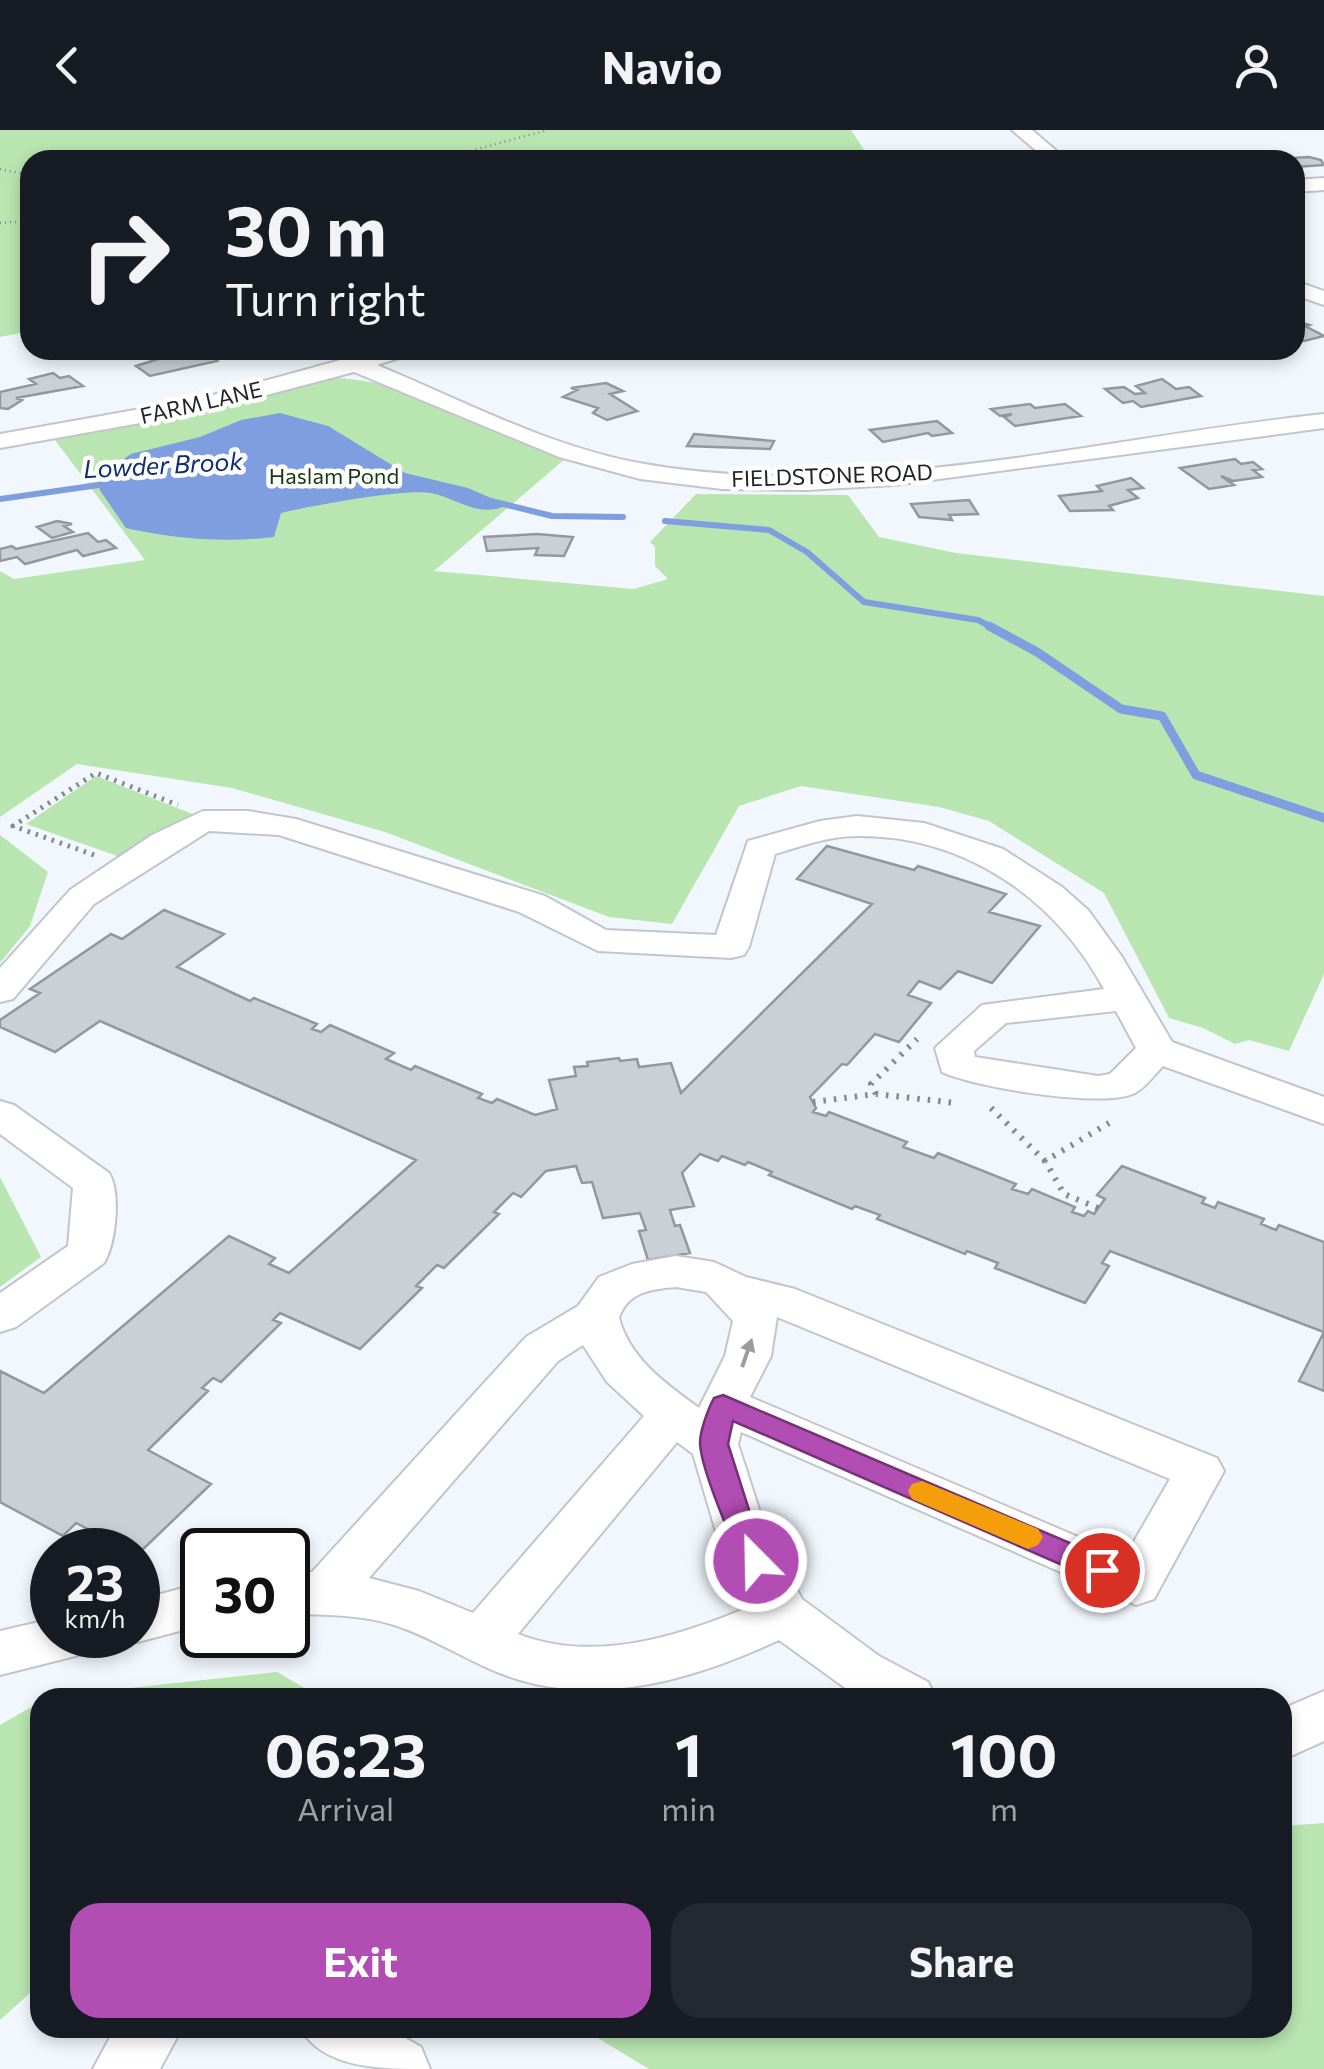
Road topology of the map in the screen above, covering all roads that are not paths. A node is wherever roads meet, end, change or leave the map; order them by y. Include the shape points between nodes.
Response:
1 (1021, 130) edge
2 (1046, 150) edge
3 (371, 360) edge
4 (356, 365) junction
5 (1324, 421) edge
6 (0, 441) edge
7 (0, 992) edge
8 (1126, 998) junction
9 (1156, 1050) junction
10 (1324, 1110) edge
11 (0, 1114) edge
12 (736, 1290) junction
13 (0, 1316) edge
14 (596, 1316) junction
15 (674, 1413) junction
16 (719, 1424) junction
17 (310, 1589) edge
18 (310, 1594) edge
19 (784, 1614) junction
20 (480, 1642) junction
21 (30, 1646) edge
22 (0, 1653) edge
23 (891, 1688) edge
24 (1324, 1714) edge
25 (1292, 1731) edge
26 (144, 2038) edge
27 (347, 2038) edge
28 (124, 2069) edge
29 (398, 2069) edge

1 - 2 street
3 - 4 street, FARM LANE
4 - 5 street, FIELDSTONE ROAD via 588,458 744,482 928,472
4 - 6 street, FARM LANE
7 - 8 street via 82,896 203,821 248,820 532,904 598,940 731,946 760,848 841,827 907,830 964,846 1046,890 1095,942
8 - 9 street
8 - 9 street via 995,1012 954,1048 956,1063 972,1071 1098,1088 1122,1084
9 - 10 street
11 - 13 street via 94,1183 89,1252
12 - 14 street via 712,1276 625,1279
16 -> 12 street via 756,1320
12 - 16 street via 780,1300 1200,1471 1136,1584
14 - 15 street via 602,1339 627,1374
14 - 17 street via 542,1349
15 - 16 street
15 - 20 street
16 - 19 street via 742,1535
18 - 20 street via 399,1605
19 - 20 street via 751,1630 613,1669 523,1660
19 - 23 street
21 - 22 street
24 - 25 street
26 - 28 street
27 - 29 street

